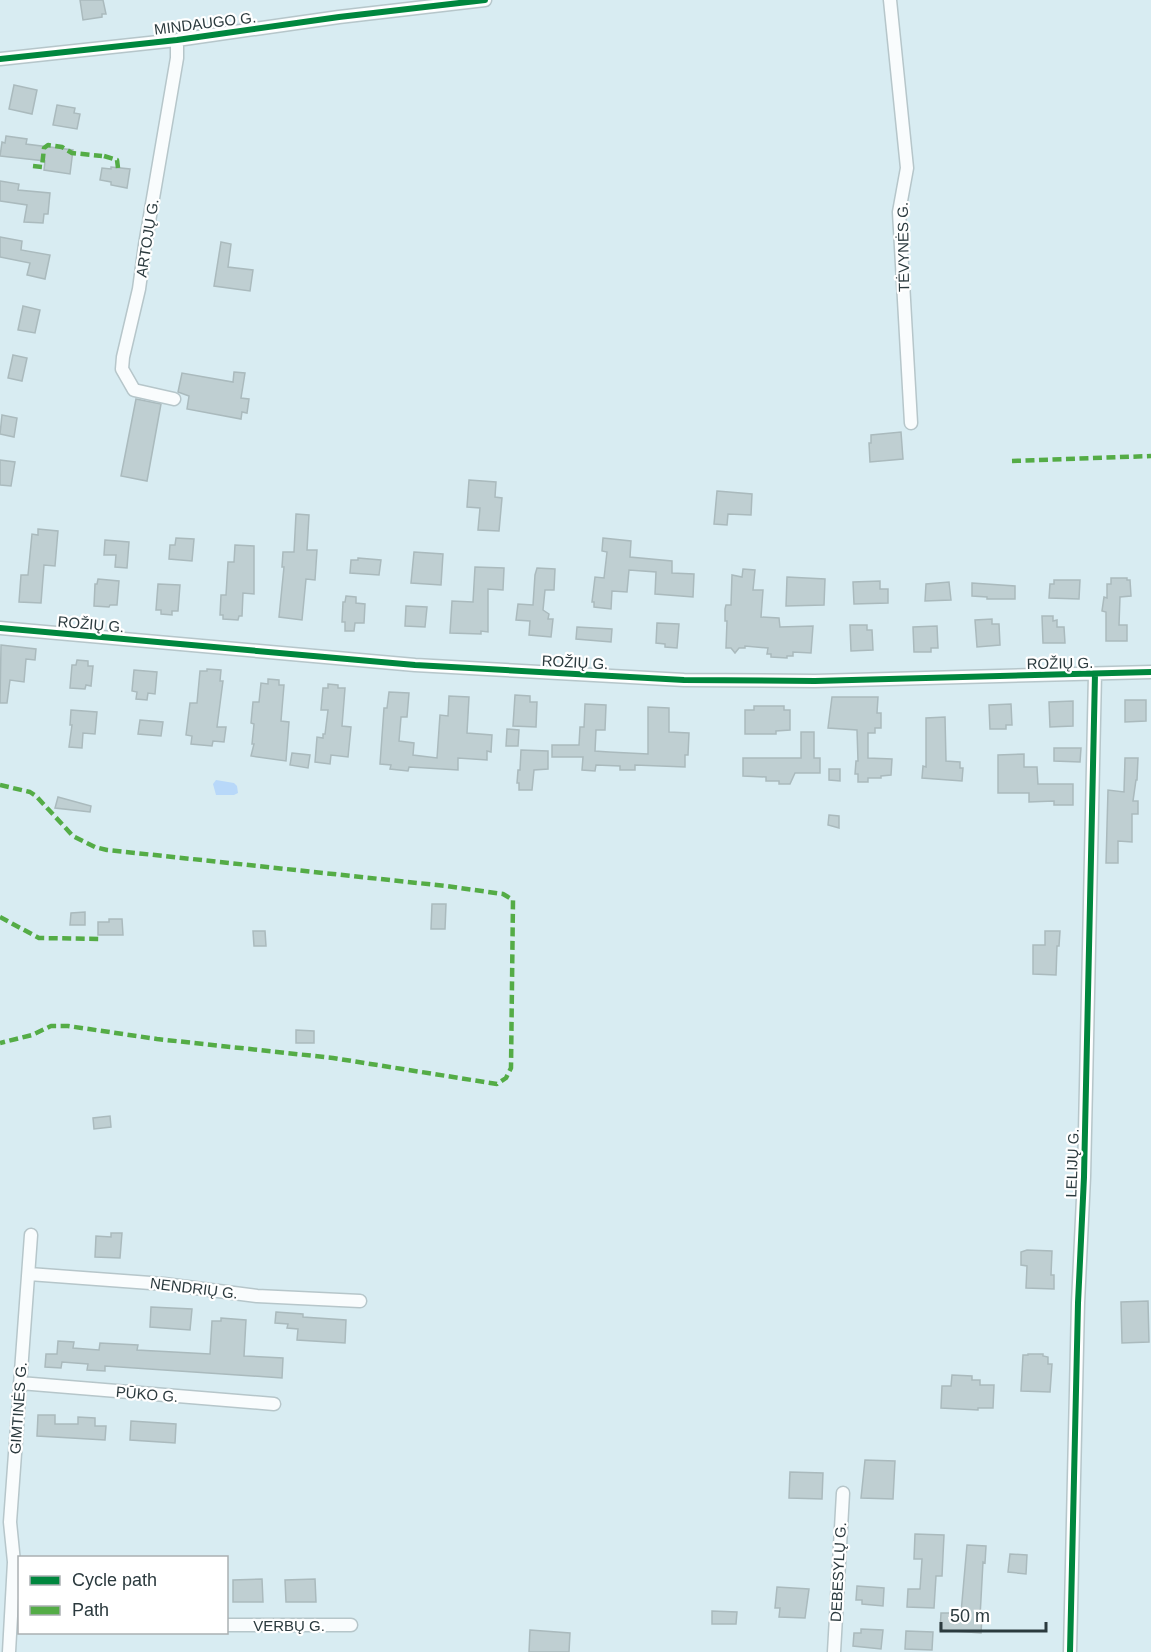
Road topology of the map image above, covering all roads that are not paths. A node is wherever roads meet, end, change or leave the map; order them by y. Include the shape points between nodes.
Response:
1 (485, 0) edge
2 (890, 0) edge
3 (467, 1) edge
4 (177, 40) junction
5 (0, 59) edge
6 (174, 399) dead end
7 (911, 423) dead end
8 (0, 628) edge
9 (1151, 672) edge
10 (1095, 674) junction
11 (31, 1235) dead end
12 (28, 1274) junction
13 (360, 1300) dead end
14 (20, 1383) junction
15 (274, 1404) dead end
16 (843, 1493) dead end
17 (228, 1625) edge
18 (351, 1625) dead end
19 (15, 1626) edge
20 (9, 1652) edge
21 (834, 1652) edge
22 (1070, 1652) edge

1 - 3 street, MINDAUGO G.
2 - 7 street, TĖVYNĖS G. via 907,168 899,212
3 - 4 street, MINDAUGO G.
4 - 5 street, MINDAUGO G.
4 - 6 street, ARTOJŲ G. via 139,289 122,363 134,390
8 - 10 street, ROŽIŲ G. via 415,664 684,680
9 - 10 street, ROŽIŲ G.
10 - 22 street, LELIJŲ G.
11 - 12 street, GIMTINĖS G.
12 - 13 street, NENDRIŲ G. via 164,1284 256,1296
12 - 14 street, GIMTINĖS G.
14 - 15 street, PŪKO G.
14 - 19 street, GIMTINĖS G. via 10,1522
16 - 21 street, DEBESYLŲ G.
17 - 18 street, VERBŲ G.
19 - 20 street, GIMTINĖS G.

